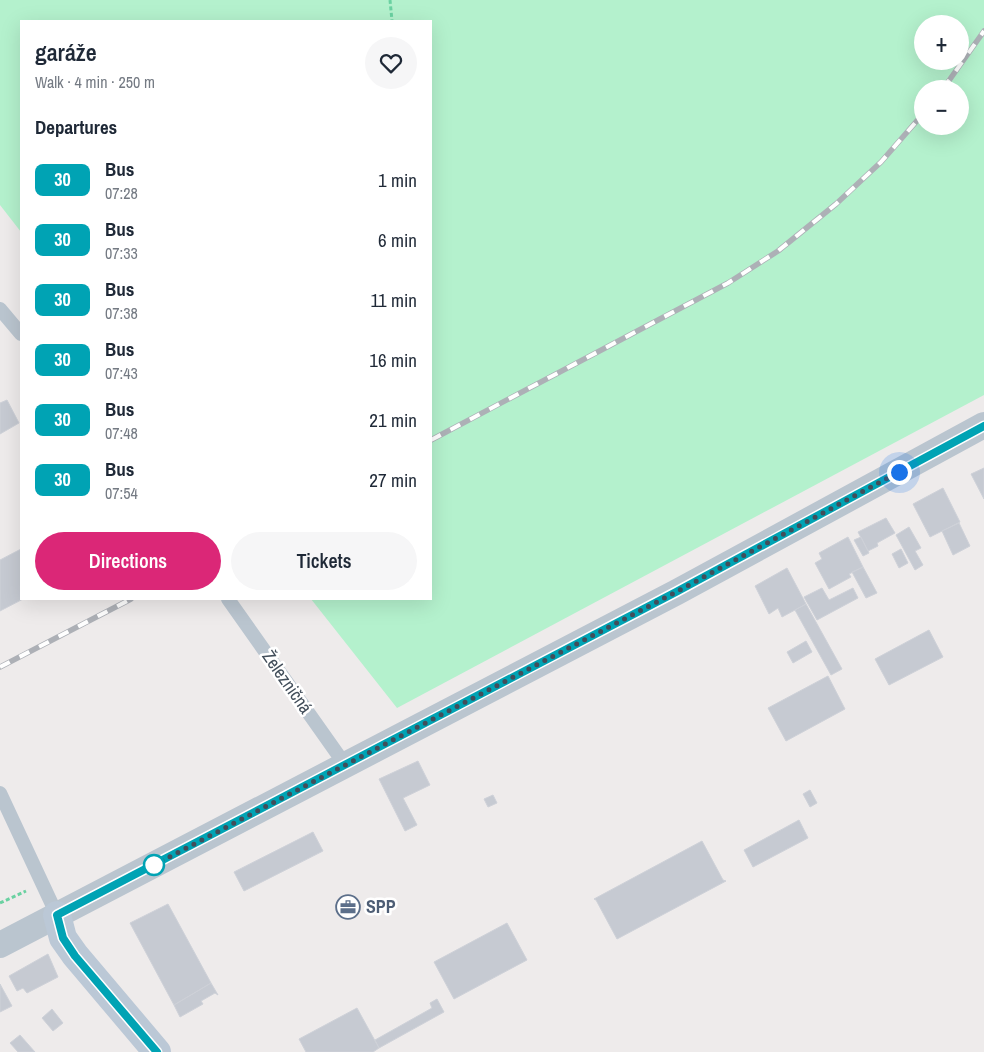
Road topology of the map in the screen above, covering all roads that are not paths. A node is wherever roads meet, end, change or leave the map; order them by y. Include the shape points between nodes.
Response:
1 (0, 309) edge
2 (20, 333) edge
3 (984, 426) edge
4 (229, 600) edge
5 (346, 766) junction
6 (0, 793) edge
7 (57, 915) junction
8 (0, 945) edge
9 (157, 1052) edge

1 - 2 lane
3 - 5 street
4 - 5 lane, Železničná
5 - 7 street
6 - 7 lane
7 - 8 street
7 - 9 street via 63,938 75,956

